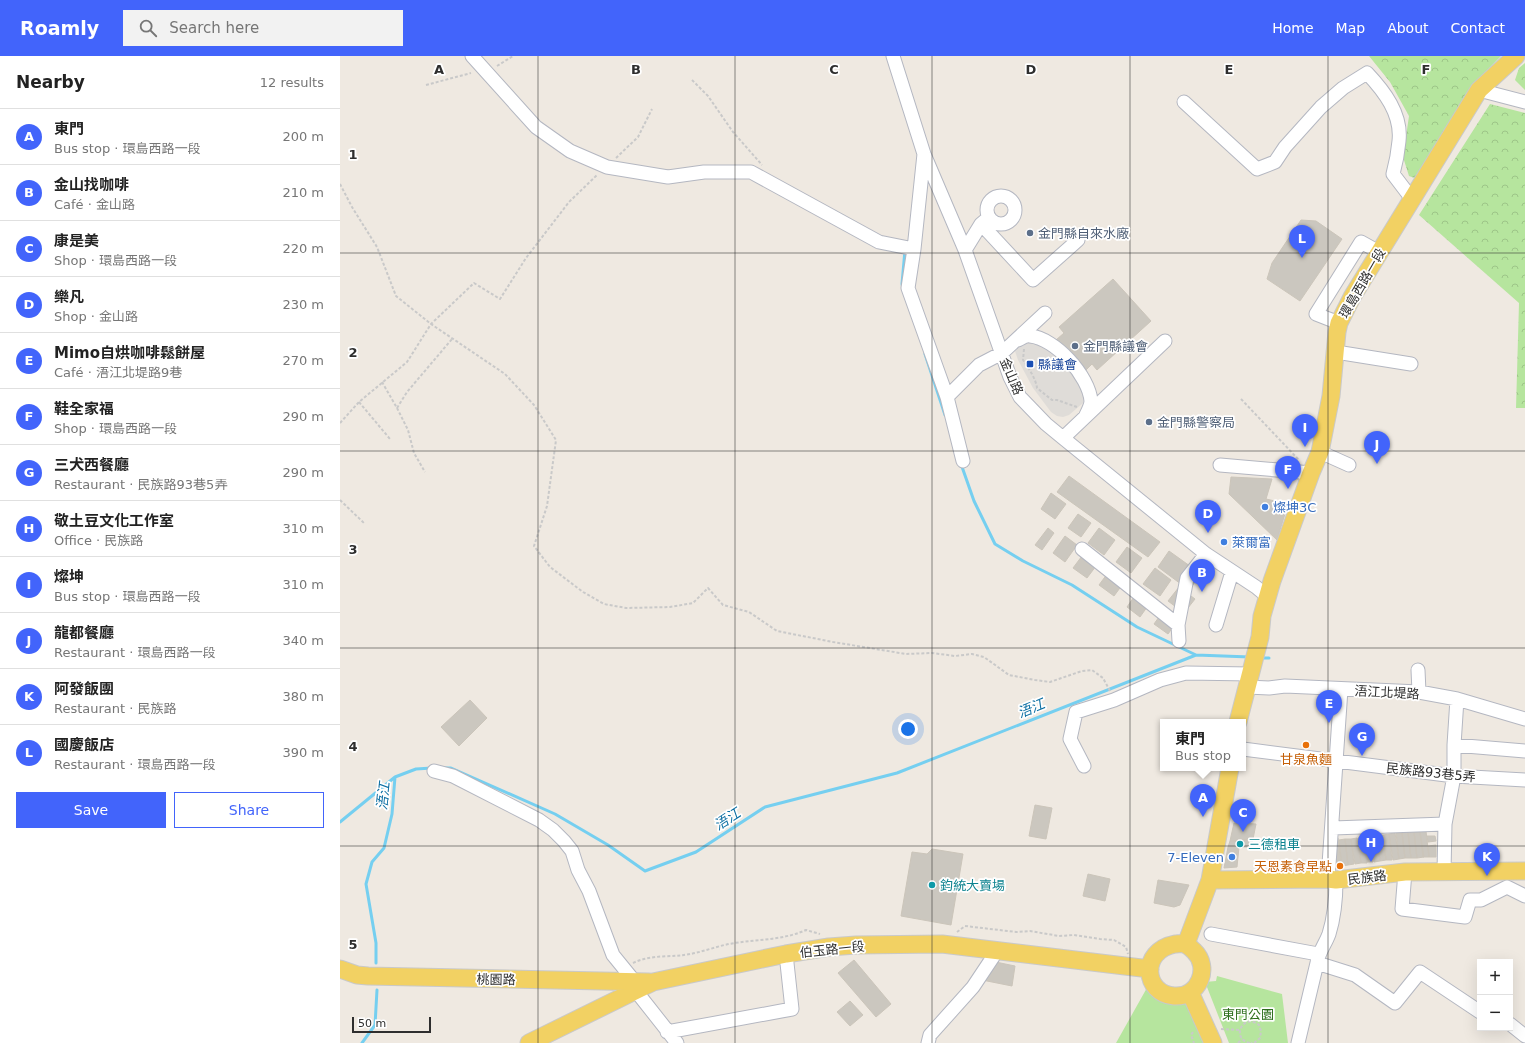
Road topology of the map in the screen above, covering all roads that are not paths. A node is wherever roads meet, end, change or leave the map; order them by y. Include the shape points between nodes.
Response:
1 (472, 56) edge
2 (893, 56) edge
3 (1516, 56) edge
4 (1480, 90) junction
5 (1184, 102) dead end
6 (1525, 102) edge
7 (924, 154) junction
8 (1412, 199) junction
9 (1078, 240) dead end
10 (914, 249) junction
11 (965, 250) junction
12 (1379, 252) junction
13 (1045, 313) dead end
14 (1339, 323) junction
15 (1017, 340) junction
16 (1165, 341) dead end
17 (1336, 352) junction
18 (1002, 353) junction
19 (1411, 364) dead end
20 (947, 398) junction
21 (1086, 414) junction
22 (1063, 438) junction
23 (1320, 452) junction
24 (963, 461) dead end
25 (1220, 465) dead end
26 (1349, 465) dead end
27 (1311, 473) junction
28 (1082, 549) dead end
29 (1206, 554) junction
30 (1232, 572) junction
31 (1268, 597) junction
32 (1178, 625) junction
33 (1216, 625) dead end
34 (1179, 641) dead end
35 (1418, 670) dead end
36 (1248, 680) junction
37 (1341, 689) junction
38 (1419, 692) junction
39 (1457, 699) junction
40 (1239, 719) edge
41 (1525, 719) edge
42 (1454, 745) junction
43 (1246, 749) edge
44 (1525, 751) edge
45 (1336, 761) junction
46 (1084, 766) dead end
47 (434, 771) dead end
48 (1229, 771) edge
49 (1454, 776) junction
50 (1525, 780) edge
51 (1445, 824) junction
52 (1333, 828) junction
53 (1525, 871) edge
54 (1405, 872) junction
55 (1444, 872) junction
56 (1210, 880) junction
57 (1332, 880) junction
58 (1525, 896) edge
59 (1211, 934) dead end
60 (1186, 944) junction
61 (997, 951) junction
62 (786, 954) junction
63 (1318, 958) junction
64 (340, 969) edge
65 (1150, 969) junction
66 (653, 982) joint
67 (635, 986) junction
68 (1190, 992) junction
69 (1477, 1010) edge
70 (1513, 1026) edge
71 (667, 1032) junction
72 (1525, 1036) edge
73 (529, 1043) edge
74 (677, 1043) edge
75 (928, 1043) edge
76 (1213, 1043) edge
77 (1298, 1043) edge

1 - 10 street via 536,127 570,151 607,167 668,177 704,172 751,172 880,242
2 - 7 street, 金山路
3 - 4 main road, 環島西路一段
4 - 6 street
4 - 8 main road, 環島西路一段
5 - 8 street via 1256,169 1275,162 1321,107 1367,72 1391,103 1396,116 1400,139 1393,174
7 - 10 street
7 - 11 street, 金山路
8 - 12 main road, 環島西路一段
9 - 11 street via 1033,280 985,221
10 - 20 street via 908,288
11 - 18 street, 金山路
12 - 14 main road, 環島西路一段
12 - 14 street via 1360,242 1316,314
13 - 15 street
14 - 17 main road, 環島西路一段
15 - 18 street
15 - 21 street via 1028,335 1049,342 1061,351 1086,384 1091,402
16 - 21 street
17 - 19 street
17 - 23 main road, 環島西路一段 via 1331,396
18 - 20 street via 979,365
18 - 22 street, 金山路 via 1020,397
20 - 24 street
21 - 22 street
22 - 29 street, 金山路
23 - 26 street
23 - 27 main road, 環島西路一段
25 - 27 street
27 - 31 main road, 環島西路一段
28 - 32 street
29 - 30 street, 金山路
29 - 32 street via 1187,578
30 - 31 street, 金山路
30 - 33 street
31 - 36 main road, 環島西路一段
32 - 34 street
35 - 38 street
36 - 37 street, 浯江北堤路 via 1269,688 1285,686
36 - 40 main road
36 - 46 street, 浯江北堤路 via 1186,672 1076,712 1070,739
37 - 38 street, 浯江北堤路
37 - 45 street
38 - 39 street, 浯江北堤路
39 - 41 street, 浯江北堤路
39 - 42 street
42 - 44 street
42 - 49 street
43 - 45 street, 民族路93巷5弄
45 - 49 street, 民族路93巷5弄
45 - 52 street
47 - 67 street via 453,776 539,820 553,830 572,851 613,955
48 - 56 main road
49 - 50 street, 民族路93巷5弄
49 - 51 street
51 - 52 street
51 - 55 street
52 - 57 street
53 - 55 main road, 民族路
54 - 55 main road, 民族路
54 - 57 main road, 民族路
54 - 58 street via 1402,909 1465,917 1470,900 1481,900 1507,886
56 - 57 main road, 民族路
56 - 60 main road
57 - 63 street via 1336,896 1329,934
59 - 63 street
60 - 65 main road via 1175,944 1160,949 1151,961
60 - 68 main road via 1197,954 1203,970 1197,987
61 - 62 main road, 伯玉路一段 via 952,945 856,945
61 - 65 main road, 伯玉路一段
61 - 75 street via 973,987 930,1035
62 - 66 main road, 伯玉路一段
62 - 71 street via 792,1009
63 - 69 street via 1355,975 1395,1003 1420,972
63 - 77 street
64 - 67 main road, 桃園路 via 368,976
65 - 68 main road via 1154,984 1163,992 1174,996 1183,996
66 - 67 main road, 桃園路
67 - 71 street
67 - 73 main road
68 - 76 main road
70 - 72 street
71 - 74 street

